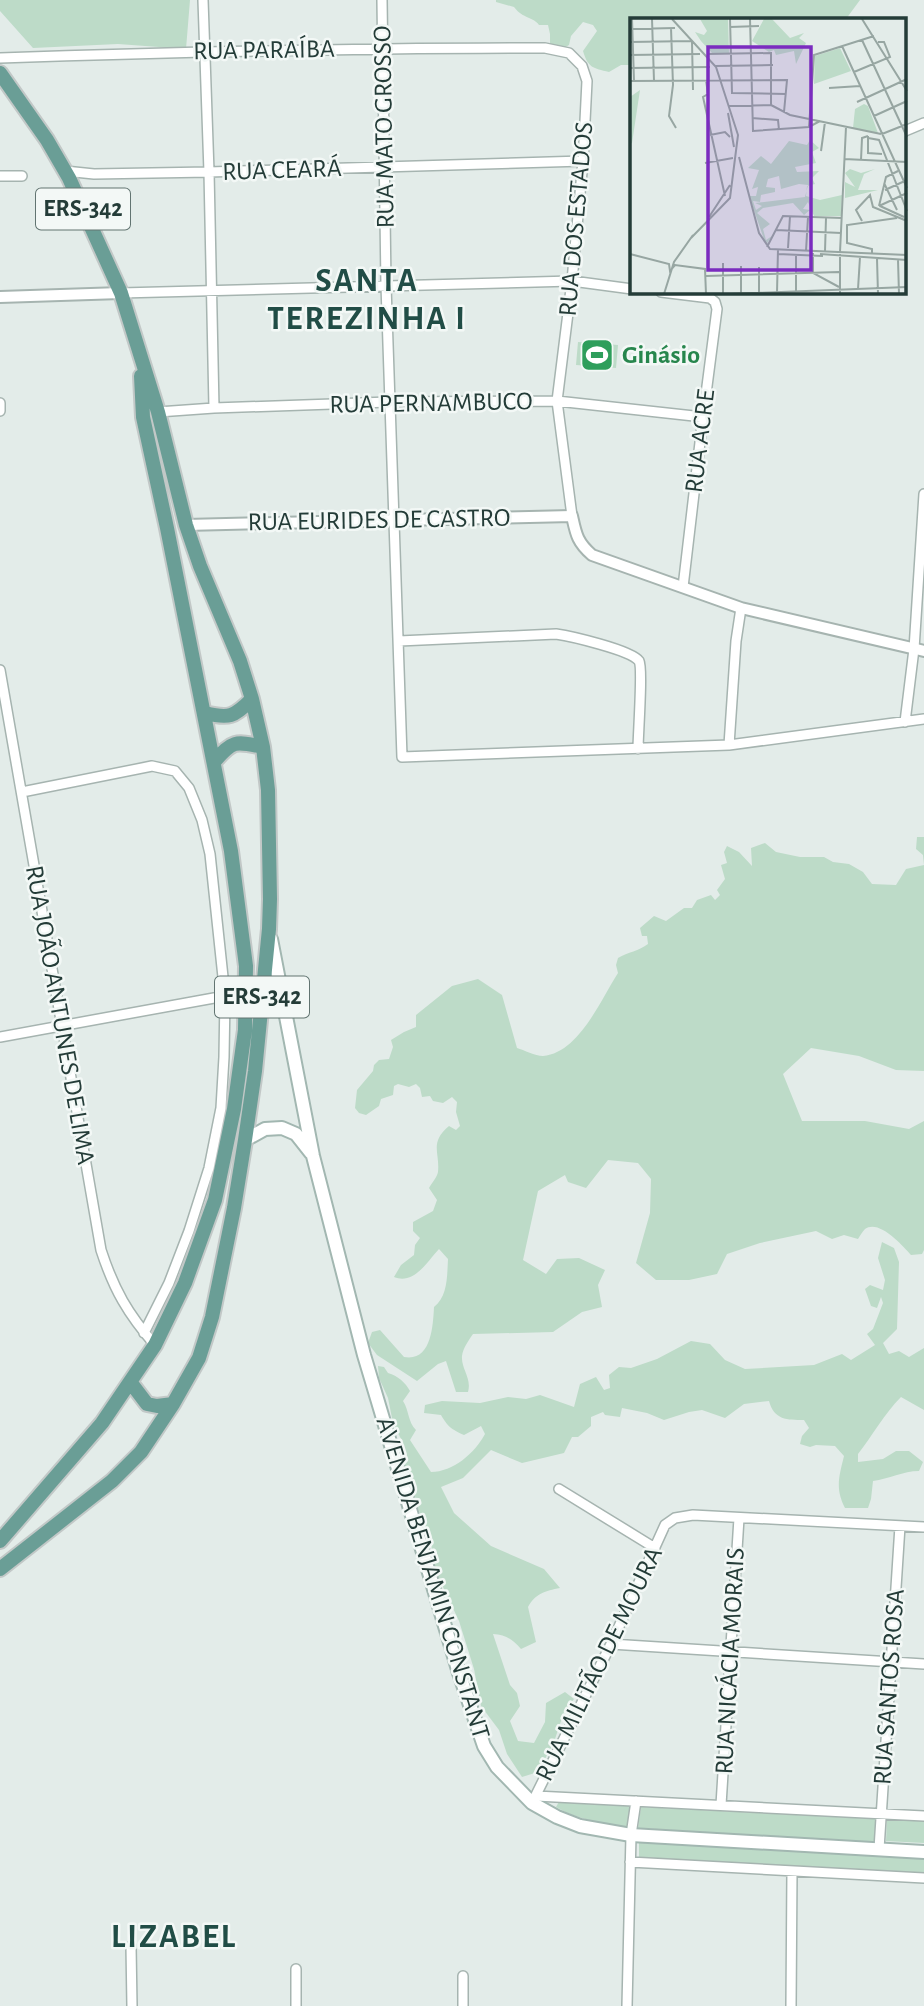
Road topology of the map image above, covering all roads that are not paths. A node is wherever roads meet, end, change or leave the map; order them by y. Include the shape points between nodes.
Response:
1 (203, 0) edge
2 (382, 0) edge
3 (384, 48) junction
4 (205, 51) junction
5 (569, 53) joint
6 (0, 58) edge
7 (0, 73) edge
8 (924, 123) edge
9 (906, 131) edge
10 (583, 161) junction
11 (383, 167) junction
12 (65, 171) junction
13 (209, 172) junction
14 (0, 176) edge
15 (22, 176) dead end
16 (572, 281) junction
17 (386, 285) junction
18 (630, 289) edge
19 (212, 291) junction
20 (121, 293) junction
21 (677, 294) edge
22 (0, 297) edge
23 (140, 357) junction
24 (557, 401) junction
25 (389, 402) junction
26 (0, 403) edge
27 (214, 408) junction
28 (0, 411) edge
29 (158, 412) junction
30 (702, 416) junction
31 (924, 494) edge
32 (572, 516) junction
33 (394, 520) junction
34 (186, 525) junction
35 (683, 587) junction
36 (741, 608) junction
37 (399, 641) junction
38 (919, 650) edge
39 (0, 670) edge
40 (252, 699) junction
41 (205, 713) junction
42 (924, 719) edge
43 (905, 723) junction
44 (729, 745) junction
45 (263, 747) junction
46 (638, 749) junction
47 (214, 762) junction
48 (22, 792) junction
49 (269, 929) junction
50 (225, 996) junction
51 (61, 1026) junction
52 (0, 1037) edge
53 (245, 1140) junction
54 (313, 1156) junction
55 (144, 1333) junction
56 (155, 1345) junction
57 (131, 1383) junction
58 (173, 1404) junction
59 (559, 1489) dead end
60 (738, 1518) junction
61 (900, 1525) junction
62 (924, 1527) edge
63 (0, 1541) edge
64 (655, 1548) junction
65 (0, 1569) edge
66 (611, 1644) junction
67 (731, 1651) junction
68 (891, 1662) junction
69 (924, 1664) edge
70 (534, 1799) junction
71 (636, 1801) junction
72 (721, 1805) junction
73 (881, 1814) junction
74 (924, 1816) edge
75 (631, 1835) junction
76 (878, 1849) junction
77 (924, 1852) edge
78 (630, 1862) junction
79 (792, 1871) junction
80 (924, 1878) edge
81 (131, 1946) dead end
82 (296, 1969) dead end
83 (463, 1976) dead end
84 (132, 2006) edge
85 (296, 2006) edge
86 (463, 2006) edge
87 (627, 2006) edge
88 (791, 2006) edge

1 - 4 street
2 - 3 street, RUA MATO GROSSO
3 - 4 street, RUA PARAÍBA
3 - 5 street, RUA PARAÍBA via 545,48
3 - 11 street, RUA MATO GROSSO
4 - 6 street, RUA PARAÍBA
4 - 13 street
5 - 10 street, RUA DOS ESTADOS via 582,66 587,81
7 - 12 main road, ERS-342
8 - 9 street
10 - 11 street, RUA CEARÁ
10 - 16 street, RUA DOS ESTADOS
11 - 13 street, RUA CEARÁ
11 - 17 street, RUA MATO GROSSO
12 - 13 street, RUA CEARÁ
12 - 20 main road, ERS-342
13 - 19 street
14 - 15 street
16 - 17 street
16 - 18 street
16 - 24 street, RUA DOS ESTADOS
17 - 19 street
17 - 25 street, RUA MATO GROSSO
19 - 20 street
19 - 27 street
20 - 22 street
20 - 23 main road, ERS-342
21 - 30 street, RUA ACRE via 710,298 717,309
23 - 29 main road, ERS-342
23 - 41 main road, ERS-342 via 143,417
24 - 25 street, RUA PERNAMBUCO
24 - 30 street, RUA PERNAMBUCO
24 - 32 street, RUA DOS ESTADOS
25 - 27 street, RUA PERNAMBUCO
25 - 33 street, RUA MATO GROSSO
26 - 28 street
27 - 29 street, RUA PERNAMBUCO
29 - 34 main road, ERS-342
30 - 35 street, RUA ACRE
31 - 38 street
32 - 33 street, RUA EURIDES DE CASTRO
32 - 35 street via 576,535 592,555
33 - 34 street, RUA EURIDES DE CASTRO
33 - 37 street, RUA MATO GROSSO
34 - 40 main road, ERS-342
35 - 36 street
36 - 38 street
36 - 44 street
37 - 46 street via 556,634 630,654 642,671
37 - 46 street, RUA MATO GROSSO via 402,757
38 - 43 street
39 - 48 street, RUA JOÃO ANTUNES DE LIMA
40 - 41 main road via 239,713 222,717
40 - 45 main road, ERS-342
41 - 47 main road, ERS-342
42 - 43 street
43 - 44 street
44 - 46 street
45 - 47 main road via 239,743
45 - 49 main road, ERS-342 via 268,790
47 - 56 main road, ERS-342 via 246,966 245,1030 215,1200 185,1283
48 - 50 street via 152,766 175,771 189,788 210,854
48 - 51 street, RUA JOÃO ANTUNES DE LIMA
49 - 53 main road, ERS-342
49 - 54 main road, AVENIDA BENJAMIN CONSTANT
50 - 51 street
50 - 55 street via 221,1108 209,1168 169,1283
51 - 52 street
51 - 55 street, RUA JOÃO ANTUNES DE LIMA via 101,1250 126,1309
53 - 54 main road, AVENIDA BENJAMIN CONSTANT via 265,1129 282,1128 296,1134
53 - 58 main road, ERS-342 via 212,1317 199,1358
54 - 70 main road, AVENIDA BENJAMIN CONSTANT via 364,1355 484,1746 496,1767
55 - 56 street, RUA JOÃO ANTUNES DE LIMA
56 - 57 main road, ERS-342
57 - 58 main road via 147,1404
57 - 63 main road, ERS-342
58 - 65 main road, ERS-342 via 141,1452 112,1481
59 - 64 street
60 - 61 street
60 - 64 street, RUA MILITÃO DE MOURA via 675,1518 665,1525
60 - 67 street, RUA NICÁCIA MORAIS
61 - 62 street
61 - 68 street, RUA SANTOS ROSA
64 - 66 street, RUA MILITÃO DE MOURA
66 - 67 street
66 - 70 street, RUA MILITÃO DE MOURA
67 - 68 street
67 - 72 street, RUA NICÁCIA MORAIS
68 - 69 street
68 - 73 street, RUA SANTOS ROSA
70 - 71 street
70 - 75 main road, AVENIDA BENJAMIN CONSTANT via 557,1817 580,1826
71 - 72 street
71 - 75 street
72 - 73 street
73 - 74 street
73 - 76 street, RUA SANTOS ROSA
75 - 76 main road, AVENIDA BENJAMIN CONSTANT
75 - 78 street
76 - 77 main road, AVENIDA BENJAMIN CONSTANT
78 - 79 street
78 - 87 street
79 - 80 street
79 - 88 street
81 - 84 street
82 - 85 street
83 - 86 street

